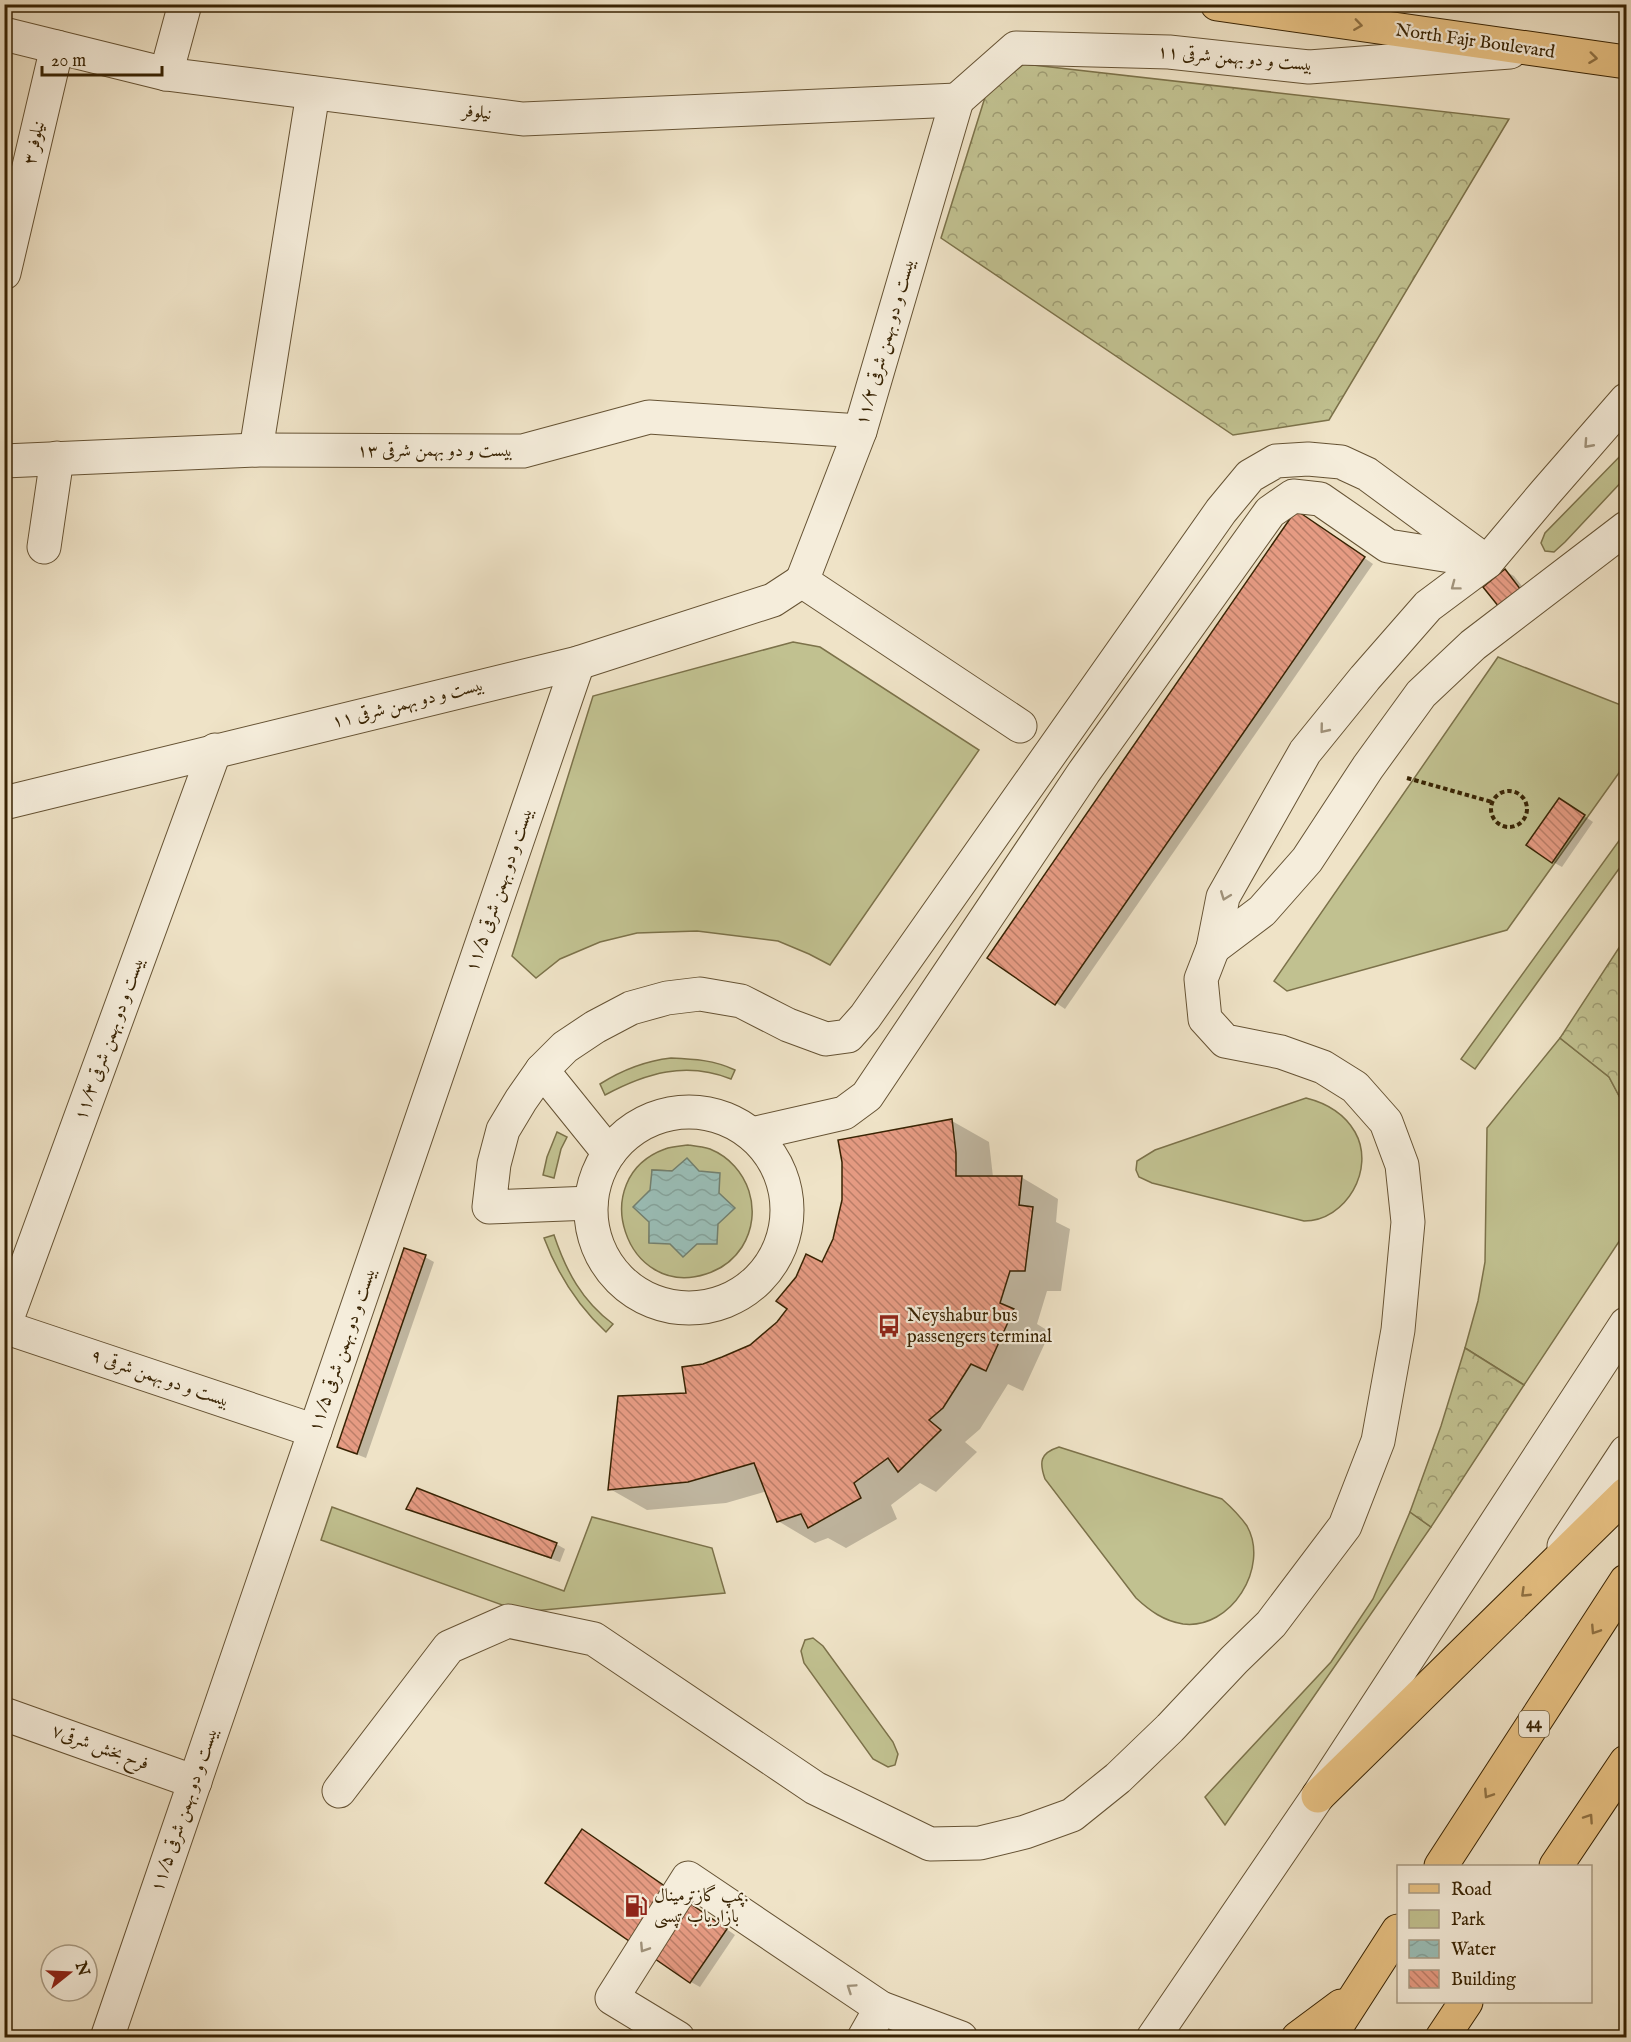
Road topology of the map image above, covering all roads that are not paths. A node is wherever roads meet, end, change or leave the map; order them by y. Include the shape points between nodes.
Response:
1 (185, 4) edge
2 (1217, 4) edge
3 (4, 34) edge
4 (57, 47) junction
5 (1533, 51) junction
6 (1626, 62) edge
7 (166, 74) junction
8 (313, 93) junction
9 (957, 100) junction
10 (4, 273) edge
11 (1626, 400) edge
12 (860, 431) junction
13 (256, 450) junction
14 (57, 458) junction
15 (4, 461) edge
16 (1626, 528) edge
17 (44, 547) dead end
18 (1487, 562) junction
19 (802, 581) junction
20 (578, 663) junction
21 (1020, 726) dead end
22 (215, 750) junction
23 (4, 803) edge
24 (1213, 948) junction
25 (542, 1070) junction
26 (752, 1134) junction
27 (609, 1153) junction
28 (591, 1203) junction
29 (1626, 1324) edge
30 (4, 1327) edge
31 (315, 1431) junction
32 (1626, 1452) edge
33 (1626, 1494) edge
34 (1549, 1570) junction
35 (1626, 1581) edge
36 (4, 1714) edge
37 (1626, 1762) edge
38 (195, 1782) junction
39 (339, 1791) dead end
40 (1318, 1796) junction
41 (1442, 1865) edge
42 (1557, 1865) edge
43 (1397, 1933) edge
44 (1357, 1994) junction
45 (1465, 2003) edge
46 (881, 2008) junction
47 (107, 2037) edge
48 (678, 2037) edge
49 (864, 2037) edge
50 (961, 2037) edge
51 (1153, 2037) edge
52 (1298, 2037) edge
53 (1329, 2037) edge
54 (1442, 2037) edge

1 - 7 street
2 -> 5 main road, North Fajr Boulevard
3 - 4 street, نیلوفر
4 - 7 street, نیلوفر
4 - 10 street, نیلوفر ۳
5 -> 6 main road, North Fajr Boulevard
5 - 9 street, بیست و دو بهمن شرقی ۱۱ via 1309,67 1169,52 1016,48
7 - 8 street, نیلوفر
8 - 9 street, نیلوفر via 523,119
8 - 13 street
9 - 12 street, بیست و دو بهمن شرقی ۱۱/۲
11 -> 18 street
12 - 13 street, بیست و دو بهمن شرقی ۱۳ via 649,417 523,451
12 - 19 street, بیست و دو بهمن شرقی ۱۱/۲
13 - 14 street, بیست و دو بهمن شرقی ۱۳
14 - 15 street, بیست و دو بهمن شرقی ۱۳
14 - 17 street
16 - 24 street via 1473,645 1421,694 1307,860 1262,911
18 -> 24 street via 1428,606 1305,752 1223,897
18 - 25 street via 1367,474 1341,462 1276,461 1250,476 1221,511 848,1036 826,1039 741,1001 700,994 631,1008 565,1047
18 - 26 street via 1388,546 1320,499 1293,496 1270,512 1084,772 867,1096 844,1113
19 - 20 street, بیست و دو بهمن شرقی ۱۱ via 773,600
19 - 21 street
20 - 22 street, بیست و دو بهمن شرقی ۱۱
20 - 31 street, بیست و دو بهمن شرقی ۱۱/۵
22 - 23 street, بیست و دو بهمن شرقی ۱۱
22 - 30 street, بیست و دو بهمن شرقی ۱۱/۳
24 - 39 street via 1201,979 1205,1019 1226,1041 1323,1067 1355,1087 1386,1122 1402,1165 1408,1221 1398,1330 1378,1441 1345,1526 1271,1624 1170,1728 1072,1815 980,1844 930,1844 815,1788 594,1639 508,1621 449,1647
25 - 27 street
25 - 28 street via 503,1130 489,1207
26 - 27 street via 724,1118 692,1112 661,1116 632,1130
26 - 28 street via 772,1157 784,1186 787,1217 780,1247 765,1273 742,1294 713,1306 682,1309 652,1302 626,1286 605,1262 593,1234
27 - 28 street via 596,1177
29 - 40 street
30 - 31 street, بیست و دو بهمن شرقی ۹
31 - 38 street, بیست و دو بهمن شرقی ۱۱/۵
32 - 34 street
33 - 34 main road
34 -> 40 main road
35 -> 41 main road, 44
36 - 38 street, فرح بخش شرقی۷
42 -> 37 main road
38 - 47 street, بیست و دو بهمن شرقی ۱۱/۵
40 - 51 street
43 - 44 main road
44 - 52 main road
44 - 53 main road
45 - 54 main road
46 -> 48 street via 688,1878 612,1998
46 - 49 street
46 - 50 street

